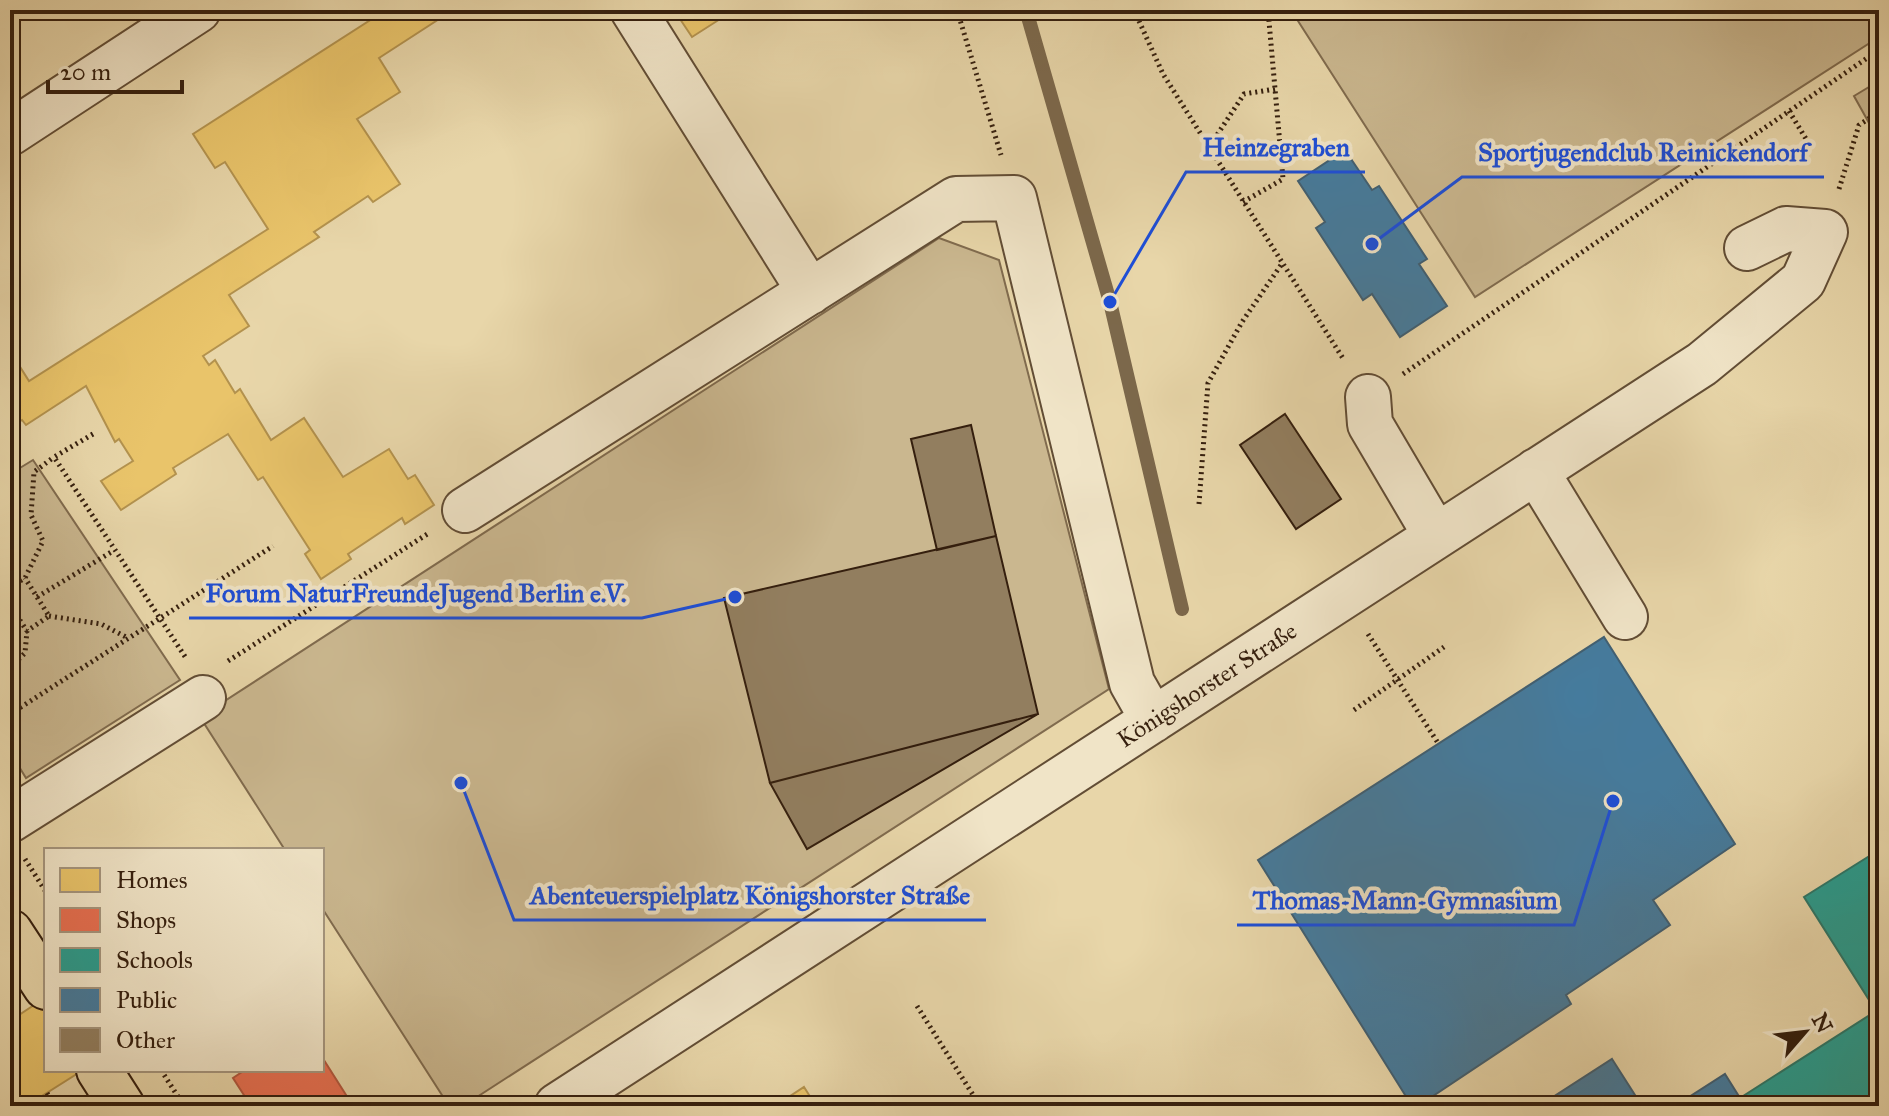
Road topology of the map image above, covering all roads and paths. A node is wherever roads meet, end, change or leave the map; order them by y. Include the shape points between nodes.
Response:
1 (198, 10) edge
2 (633, 10) edge
3 (957, 10) edge
4 (1134, 10) edge
5 (1268, 10) edge
6 (1879, 50) edge
7 (1275, 89) junction
8 (1789, 111) junction
9 (1879, 112) edge
10 (10, 133) edge
11 (1209, 147) junction
12 (1814, 152) dead end
13 (1014, 198) junction
14 (1243, 202) junction
15 (1825, 232) junction
16 (1747, 248) dead end
17 (1281, 265) junction
18 (810, 292) junction
19 (1368, 397) junction
20 (93, 434) dead end
21 (54, 457) junction
22 (1536, 471) junction
23 (1199, 504) dead end
24 (465, 510) joint
25 (1436, 536) junction
26 (273, 546) dead end
27 (113, 551) junction
28 (25, 578) junction
29 (10, 587) edge
30 (37, 597) junction
31 (11, 609) edge
32 (49, 616) junction
33 (1625, 617) dead end
34 (160, 618) junction
35 (27, 631) junction
36 (1367, 633) dead end
37 (129, 638) junction
38 (1444, 647) dead end
39 (10, 668) edge
40 (1399, 680) junction
41 (202, 688) junction
42 (11, 710) edge
43 (1354, 710) dead end
44 (1153, 720) junction
45 (1438, 743) dead end
46 (10, 820) edge
47 (10, 932) edge
48 (44, 984) edge
49 (917, 1006) dead end
50 (100, 1072) edge
51 (162, 1072) edge
52 (47, 1093) dead end
53 (55, 1106) edge
54 (122, 1106) edge
55 (184, 1106) edge
56 (557, 1106) edge
57 (980, 1106) edge

1 - 10 street
2 - 18 street
3 - 13 path
4 - 11 path via 1163,74
5 - 7 path
6 - 8 path
7 - 11 path via 1244,94
7 - 14 path via 1283,179
8 - 12 path
8 - 19 path
9 - 15 path via 1859,125
11 - 14 path
13 - 18 street via 956,199
13 - 44 street via 1132,683
14 - 17 path
15 - 16 street via 1786,229
15 - 22 street, Königshorster Straße via 1803,281 1743,334
17 - 19 path
17 - 23 path via 1208,383
18 - 24 street
19 - 25 street via 1370,424
20 - 21 path
21 - 27 path
21 - 28 path via 34,472 31,515 43,541
22 - 25 street, Königshorster Straße
22 - 33 street
24 - 41 path
25 - 44 street, Königshorster Straße
26 - 34 path
27 - 30 path
27 - 34 path
28 - 29 path
28 - 30 path
30 - 32 path
31 - 35 path
32 - 35 path
32 - 37 path via 101,624
34 - 37 path
34 - 41 path
35 - 39 path via 25,653
36 - 40 path
37 - 42 path
38 - 40 path
40 - 43 path
40 - 45 path
41 - 46 street
44 - 56 street, Königshorster Straße
47 - 48 main road
49 - 57 path
50 - 54 main road
51 - 55 path
52 - 53 path

